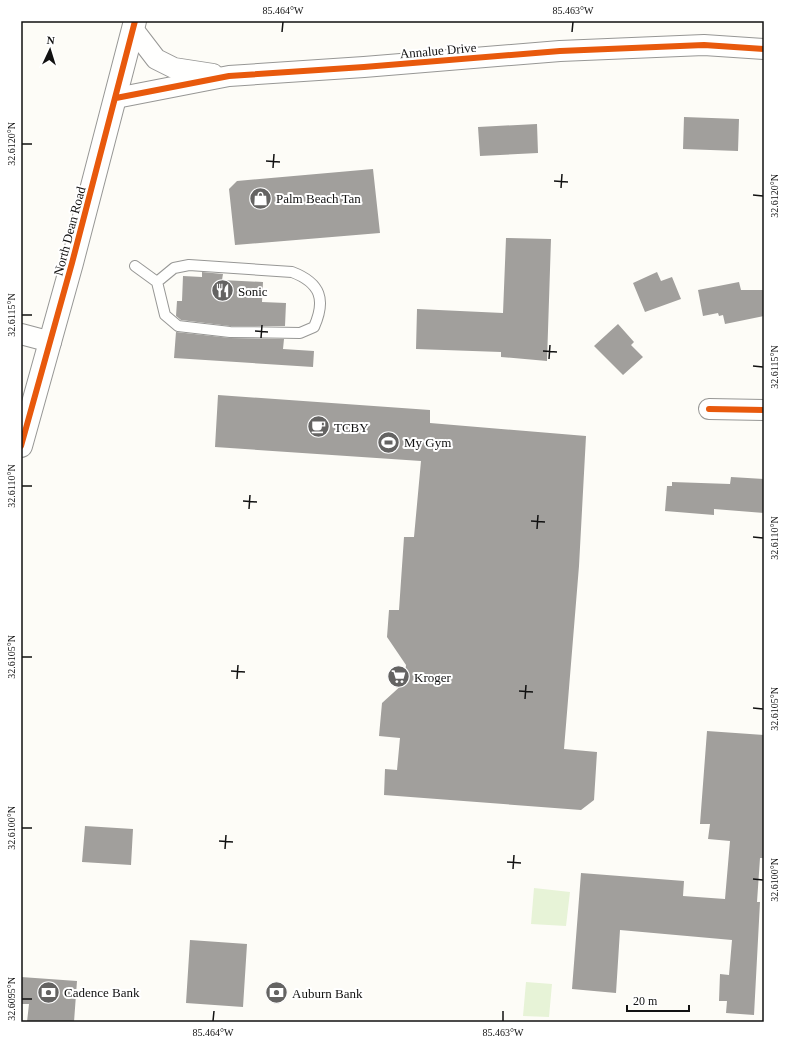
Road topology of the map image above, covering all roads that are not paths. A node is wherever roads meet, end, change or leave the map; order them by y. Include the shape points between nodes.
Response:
1 (134, 25) edge
2 (764, 49) edge
3 (229, 76) junction
4 (116, 98) junction
5 (135, 266) dead end
6 (157, 282) junction
7 (21, 334) edge
8 (51, 342) junction
9 (709, 409) dead end
10 (764, 410) edge
11 (21, 446) edge

1 - 3 street, Annalue Drive via 156,59 174,68
1 - 4 street, North Dean Road
2 - 3 street, Annalue Drive via 704,45 560,51 364,68
3 - 4 street, Annalue Drive
4 - 8 street, North Dean Road
5 - 6 lane
6 - 6 lane via 165,315 178,326 230,332 300,334 314,327 320,313 321,302 313,284 292,272 190,264 174,268
7 - 8 street
8 - 11 street, North Dean Road
9 - 10 street

